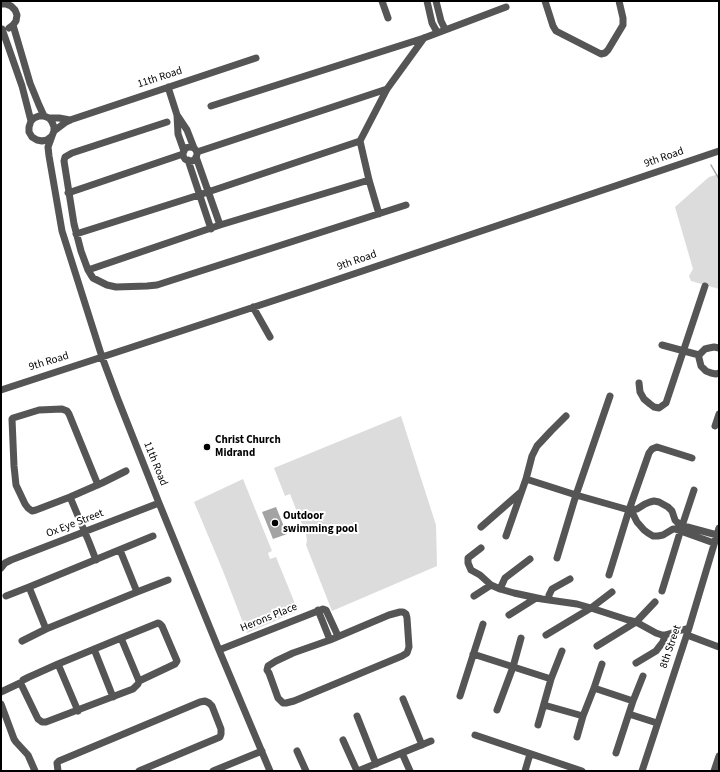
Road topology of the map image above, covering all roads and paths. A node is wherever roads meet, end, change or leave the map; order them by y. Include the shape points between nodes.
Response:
1 (382, 1) edge
2 (427, 1) edge
3 (436, 1) edge
4 (545, 1) edge
5 (619, 1) edge
6 (4, 3) edge
7 (506, 7) dead end
8 (388, 18) dead end
9 (13, 25) junction
10 (2, 29) edge
11 (445, 29) junction
12 (437, 32) junction
13 (424, 38) junction
14 (256, 58) dead end
15 (168, 87) junction
16 (387, 89) junction
17 (211, 106) dead end
18 (177, 115) junction
19 (47, 117) junction
20 (70, 120) junction
21 (31, 121) junction
22 (167, 122) dead end
23 (53, 134) junction
24 (36, 140) junction
25 (360, 141) junction
26 (719, 151) edge
27 (196, 152) junction
28 (185, 155) junction
29 (49, 156) junction
30 (369, 180) junction
31 (208, 192) junction
32 (68, 193) junction
33 (199, 195) junction
34 (406, 205) dead end
35 (379, 214) junction
36 (220, 226) junction
37 (211, 229) junction
38 (76, 234) junction
39 (88, 270) junction
40 (705, 286) dead end
41 (253, 307) junction
42 (270, 337) dead end
43 (662, 345) dead end
44 (719, 348) edge
45 (682, 351) junction
46 (699, 355) junction
47 (102, 357) junction
48 (719, 373) edge
49 (639, 383) dead end
50 (1, 390) edge
51 (610, 396) dead end
52 (719, 414) edge
53 (566, 416) dead end
54 (715, 426) dead end
55 (692, 458) dead end
56 (126, 471) dead end
57 (526, 479) junction
58 (98, 485) junction
59 (694, 490) dead end
60 (521, 491) junction
61 (576, 495) junction
62 (70, 497) junction
63 (159, 503) junction
64 (629, 510) junction
65 (481, 527) dead end
66 (681, 528) junction
67 (85, 532) junction
68 (718, 532) edge
69 (153, 536) dead end
70 (506, 536) dead end
71 (714, 543) junction
72 (481, 548) dead end
73 (120, 550) junction
74 (557, 558) dead end
75 (530, 559) dead end
76 (96, 560) junction
77 (1, 568) edge
78 (609, 575) dead end
79 (570, 579) dead end
80 (168, 580) dead end
81 (491, 585) junction
82 (29, 587) junction
83 (500, 589) junction
84 (662, 591) dead end
85 (137, 592) junction
86 (612, 592) dead end
87 (6, 596) dead end
88 (474, 596) dead end
89 (536, 598) junction
90 (549, 600) junction
91 (655, 602) dead end
92 (590, 608) junction
93 (318, 610) junction
94 (510, 615) dead end
95 (636, 622) junction
96 (483, 624) dead end
97 (46, 630) junction
98 (688, 631) junction
99 (546, 635) dead end
100 (665, 635) junction
101 (338, 636) junction
102 (121, 638) junction
103 (521, 638) dead end
104 (330, 640) junction
105 (22, 641) dead end
106 (597, 646) dead end
107 (719, 647) edge
108 (94, 650) junction
109 (219, 650) junction
110 (562, 651) dead end
111 (473, 654) junction
112 (636, 663) dead end
113 (58, 664) junction
114 (602, 664) dead end
115 (513, 667) junction
116 (643, 676) dead end
117 (552, 679) junction
118 (139, 681) junction
119 (21, 682) junction
120 (1, 688) edge
121 (594, 688) junction
122 (1, 692) edge
123 (460, 696) dead end
124 (113, 697) junction
125 (403, 699) dead end
126 (633, 701) junction
127 (1, 704) edge
128 (544, 705) junction
129 (497, 710) dead end
130 (78, 711) junction
131 (629, 714) junction
132 (357, 716) dead end
133 (583, 716) junction
134 (657, 722) junction
135 (538, 725) dead end
136 (475, 735) dead end
137 (577, 736) dead end
138 (343, 740) dead end
139 (430, 741) dead end
140 (422, 745) junction
141 (262, 751) junction
142 (297, 751) dead end
143 (402, 753) junction
144 (616, 753) dead end
145 (530, 754) junction
146 (719, 756) edge
147 (376, 764) junction
148 (147, 770) edge
149 (35, 771) edge
150 (58, 771) edge
151 (139, 771) edge
152 (213, 771) edge
153 (270, 771) edge
154 (306, 771) edge
155 (358, 771) edge
156 (410, 771) edge
157 (525, 771) edge
158 (582, 771) edge
159 (642, 771) edge
160 (714, 771) edge

1 - 8 street
2 - 12 street
3 - 11 street
4 - 5 street via 556,31 601,54 608,50 623,25
6 - 9 street via 15,10 16,21
7 - 11 street
9 - 10 street
9 - 19 street via 30,84 39,106
10 - 21 street
11 - 12 street
12 - 13 street
13 - 16 street
13 - 17 street
14 - 15 street, 11th Road
15 - 18 street
15 - 20 street, 11th Road
16 - 25 street
16 - 27 street
18 - 27 street via 187,130
18 - 28 street via 178,134
19 - 20 street, 11th Road
19 - 21 street via 39,116
19 - 23 street via 54,127
20 - 23 street, 11th Road
21 - 24 street via 29,132
22 - 32 street via 65,157
23 - 24 street via 48,140
23 - 29 street, 11th Road via 48,147
24 - 29 street, 11th Road
25 - 30 street
25 - 31 street
26 - 41 street, 9th Road
27 - 28 street via 188,147
27 - 28 street via 192,161
27 - 31 street
28 - 32 street
28 - 33 street
29 - 47 street, 11th Road via 62,231
30 - 35 street
30 - 36 street
31 - 33 street
31 - 36 street
32 - 38 street
33 - 37 street
33 - 38 street
34 - 35 street
35 - 39 street via 157,285 110,286 93,278
36 - 37 street
37 - 39 street
38 - 39 street
40 - 45 street
41 - 42 street
41 - 47 street, 9th Road
43 - 45 street
44 - 46 street via 705,349
45 - 46 street
45 - 49 street via 666,403 660,408 654,407 644,399
46 - 48 street via 706,371
47 - 50 street, 9th Road
47 - 63 street, 11th Road
51 - 61 street
52 - 54 street
53 - 57 street via 537,446
55 - 64 street via 664,448 652,449
56 - 58 street
57 - 60 street
57 - 61 street
58 - 62 street
58 - 62 street via 67,411 39,410 14,417 12,419 15,478 25,504 32,511
59 - 66 street
60 - 65 street
60 - 70 street
61 - 64 street
61 - 74 street
62 - 67 street
63 - 67 street, Ox Eye Street
63 - 109 street, 11th Road
64 - 66 street via 640,526 653,536
64 - 66 street via 650,502 659,502 668,506
64 - 78 street
66 - 68 street
66 - 71 street
66 - 84 street
67 - 76 street
67 - 77 street, Ox Eye Street via 11,560
68 - 71 street, 8th Street
69 - 73 street
71 - 98 street, 8th Street
72 - 81 street via 468,558 468,563 472,572 480,575
73 - 76 street
73 - 85 street
75 - 83 street via 505,578
76 - 82 street
79 - 90 street via 552,589
80 - 85 street
81 - 83 street
81 - 88 street
82 - 87 street
82 - 97 street
83 - 89 street
85 - 97 street
86 - 92 street
89 - 90 street
89 - 94 street
90 - 92 street
91 - 95 street
92 - 95 street
92 - 99 street
93 - 101 street, Herons Place via 326,610
93 - 104 street
93 - 109 street, Herons Place
95 - 100 street
95 - 106 street
96 - 111 street
97 - 105 street
98 - 100 street
98 - 107 street
98 - 134 street, 8th Street
100 - 112 street via 656,651
101 - 104 street
101 - 104 street via 388,615 403,612 407,618 409,648 402,656 294,701 283,703 278,698 267,670 268,666 293,653
102 - 108 street
102 - 118 street
102 - 118 street via 160,624 177,661
103 - 115 street
108 - 113 street
108 - 124 street
109 - 141 street, 11th Road
110 - 117 street
111 - 115 street
111 - 123 street
113 - 119 street
113 - 130 street
114 - 121 street
115 - 117 street
115 - 129 street
116 - 126 street
117 - 128 street
118 - 124 street via 133,689
119 - 120 street
119 - 122 street
119 - 130 street via 38,719 42,722 50,722
121 - 126 street
121 - 133 street
124 - 130 street
125 - 140 street
126 - 131 street
127 - 149 street via 14,739 28,755
128 - 133 street
128 - 135 street
131 - 134 street
131 - 144 street
132 - 147 street
133 - 137 street
134 - 159 street, 8th Street
136 - 145 street
138 - 155 street
139 - 140 street
140 - 143 street
141 - 152 street
141 - 153 street, 11th Road
142 - 154 street
143 - 147 street
143 - 156 street
145 - 157 street
145 - 158 street
146 - 160 street
147 - 155 street
148 - 150 street via 220,737 221,729 209,703 200,702 59,761
148 - 151 street

